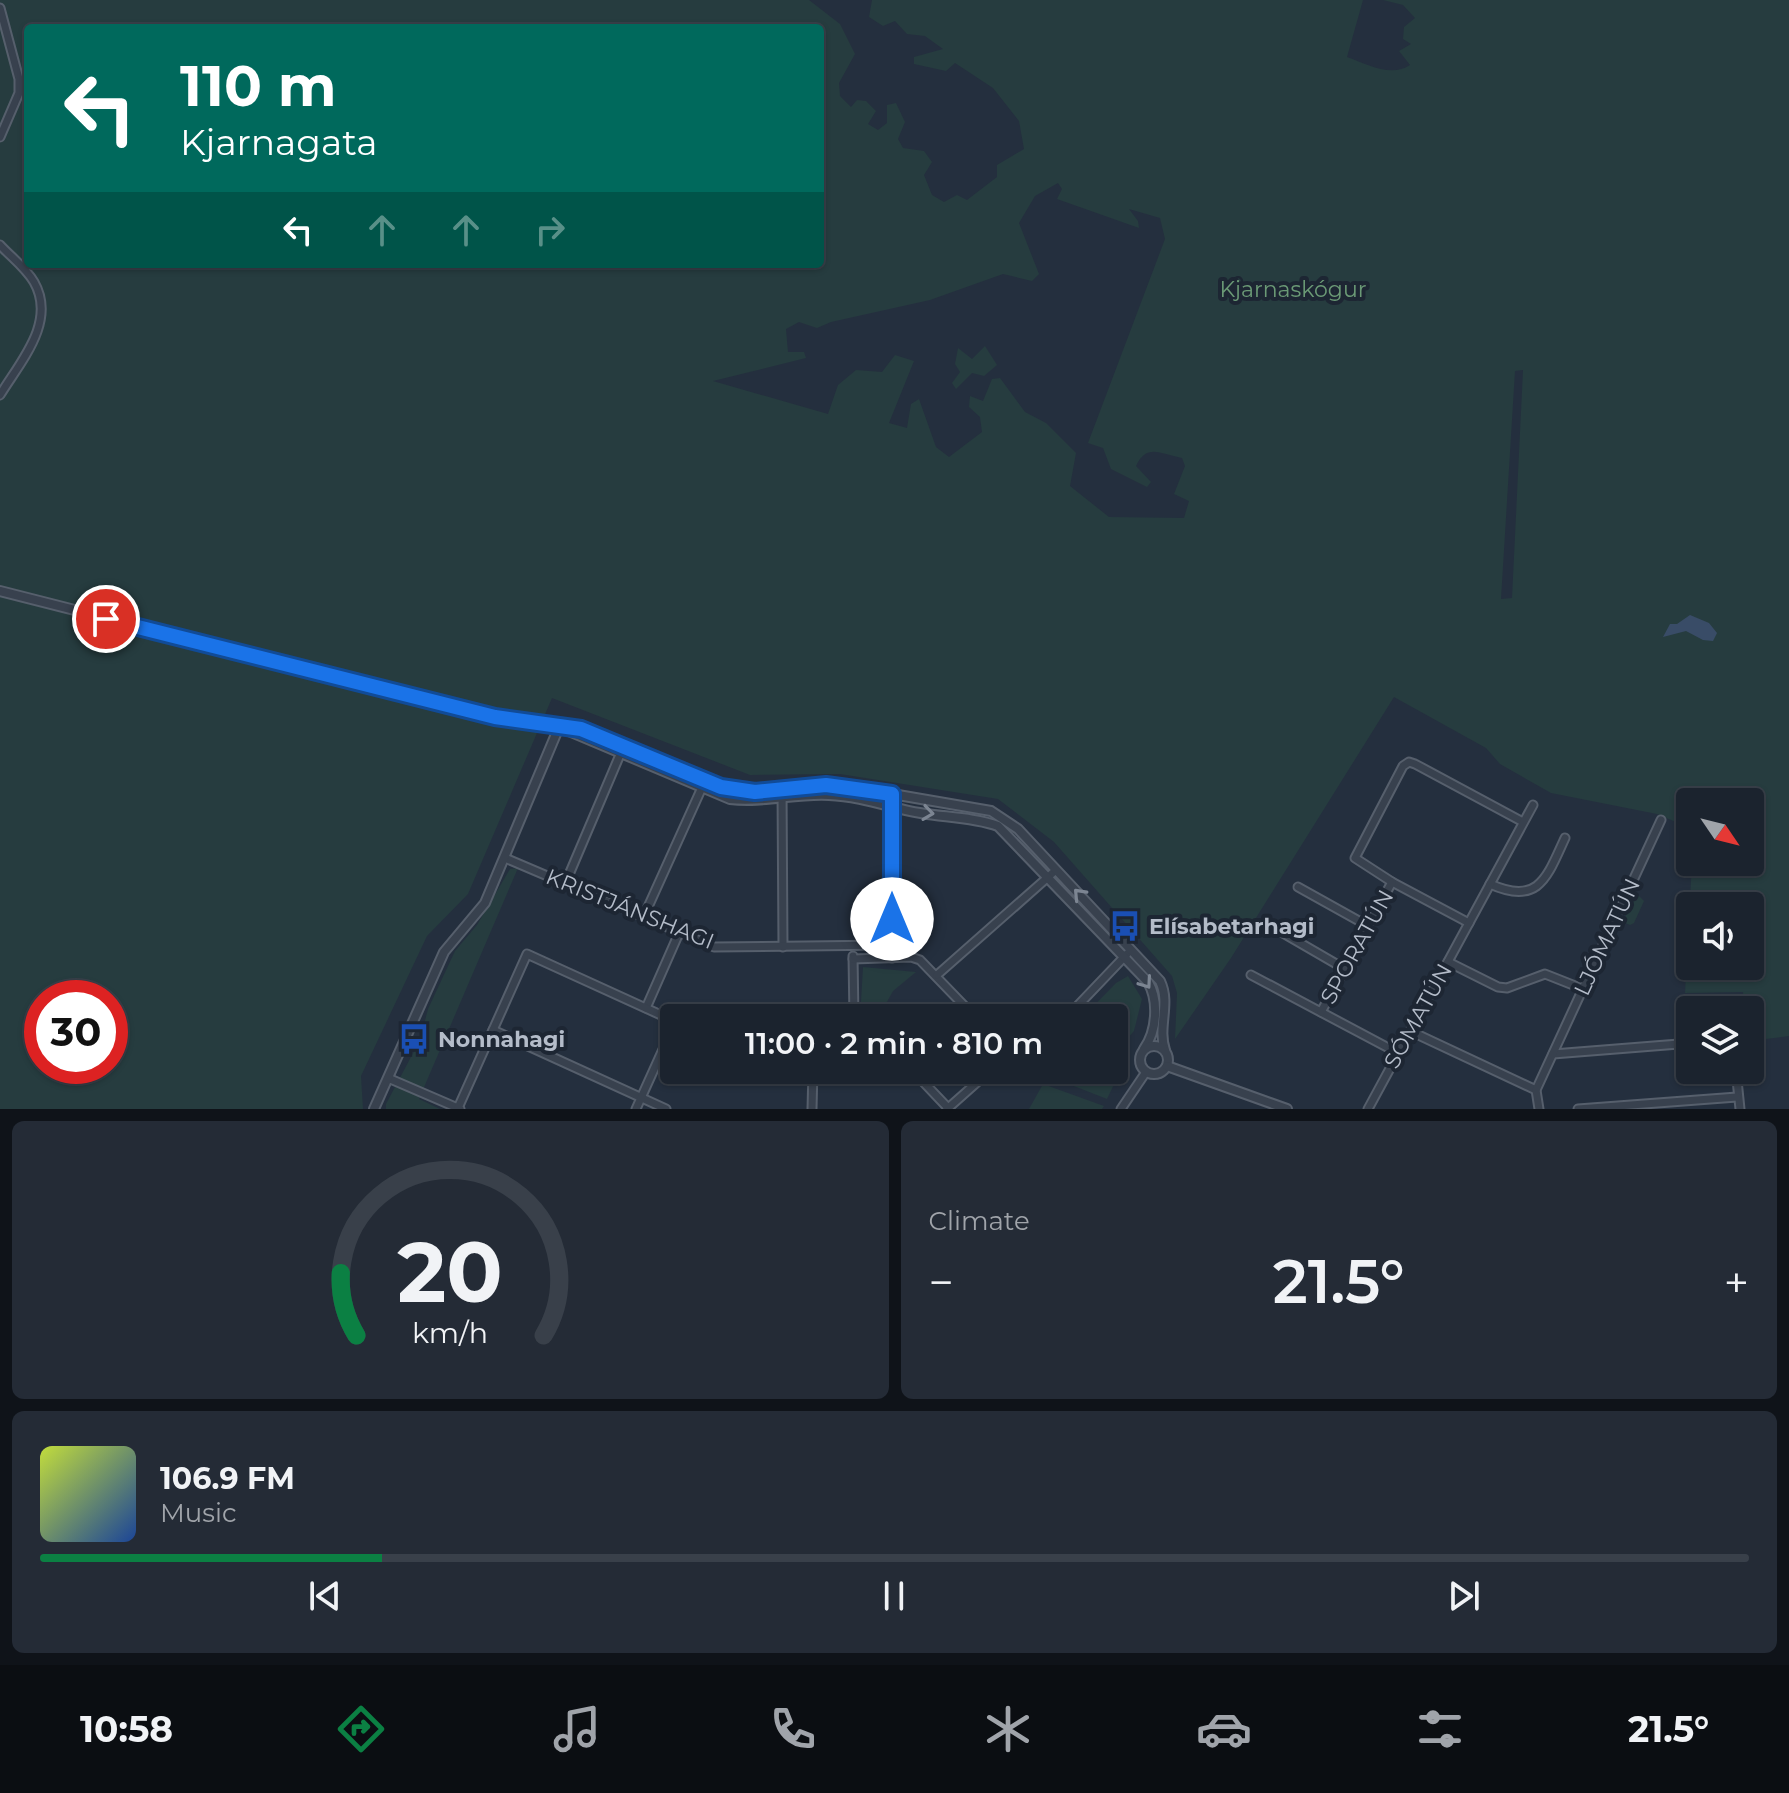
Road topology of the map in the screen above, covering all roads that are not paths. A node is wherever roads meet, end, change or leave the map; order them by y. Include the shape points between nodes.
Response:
1 (0, 8) edge
2 (0, 137) edge
3 (0, 245) edge
4 (0, 395) edge
5 (0, 591) edge
6 (559, 727) junction
7 (622, 750) junction
8 (703, 785) junction
9 (782, 793) junction
10 (892, 794) junction
11 (1533, 805) dead end
12 (892, 806) junction
13 (1661, 820) dead end
14 (1523, 822) junction
15 (1565, 838) dead end
16 (505, 858) junction
17 (1056, 870) junction
18 (1048, 877) junction
19 (1392, 882) junction
20 (565, 884) junction
21 (1490, 884) junction
22 (1298, 887) dead end
23 (643, 918) junction
24 (1469, 923) junction
25 (1368, 926) junction
26 (1276, 929) dead end
27 (679, 933) junction
28 (892, 945) junction
29 (853, 946) junction
30 (783, 947) junction
31 (1132, 950) junction
32 (892, 958) junction
33 (1124, 958) junction
34 (853, 959) junction
35 (1448, 962) junction
36 (1345, 969) junction
37 (937, 975) junction
38 (1251, 975) dead end
39 (1583, 989) junction
40 (854, 1004) edge
41 (963, 1004) edge
42 (1080, 1004) edge
43 (646, 1008) junction
44 (1321, 1012) junction
45 (660, 1016) edge
46 (493, 1030) junction
47 (1410, 1031) junction
48 (1676, 1044) edge
49 (1144, 1049) junction
50 (1165, 1050) junction
51 (1398, 1053) junction
52 (1553, 1054) junction
53 (660, 1055) edge
54 (1167, 1066) junction
55 (1146, 1072) junction
56 (388, 1078) junction
57 (813, 1084) edge
58 (925, 1084) edge
59 (975, 1084) edge
60 (1737, 1084) edge
61 (1536, 1090) junction
62 (1737, 1097) junction
63 (641, 1098) junction
64 (459, 1108) edge
65 (947, 1108) edge
66 (374, 1109) edge
67 (636, 1109) edge
68 (666, 1109) edge
69 (812, 1109) edge
70 (1121, 1109) edge
71 (1287, 1109) edge
72 (1368, 1109) edge
73 (1539, 1109) edge
74 (1578, 1109) edge
75 (1740, 1109) edge

1 - 2 street via 19,93
3 - 4 street via 35,283 41,320
5 - 6 street via 495,717
6 - 7 street
6 - 16 street
7 - 8 street
7 - 20 street
8 - 9 street via 745,801
8 - 23 street
9 - 10 street via 840,785
9 - 12 street
9 - 30 street
10 - 12 street
10 - 17 street via 991,811 1018,829
11 - 14 street, SÓMATÚN
12 -> 18 street via 998,826
12 - 28 street
13 - 39 street, LJÓMATÚN
14 - 19 street via 1409,762 1355,858
14 - 21 street, SÓMATÚN
15 - 21 street via 1536,888 1511,893
16 - 20 street, KRISTJÁNSHAGI
16 - 56 street via 480,911 444,952
17 - 18 street
31 -> 17 street
18 - 33 street
18 - 37 street
19 - 24 street
19 - 25 street, SPORATÚN
20 - 23 street, KRISTJÁNSHAGI
21 - 24 street, SÓMATÚN
22 - 25 street
23 - 27 street, KRISTJÁNSHAGI
24 - 35 street, SÓMATÚN
25 - 36 street, SPORATÚN
26 - 36 street
27 - 30 street, KRISTJÁNSHAGI via 714,947
27 - 43 street
28 - 29 street, KRISTJÁNSHAGI
28 - 32 street
29 - 30 street, KRISTJÁNSHAGI
29 - 34 street
31 - 33 street
31 - 50 street via 1163,986
32 - 34 street
32 - 37 street via 920,960
33 - 42 street
33 -> 49 street via 1155,997 1151,1036
34 - 40 street
35 - 39 street via 1498,987 1545,974
35 - 47 street, SÓMATÚN
36 - 44 street, SPORATÚN
37 - 41 street
38 - 44 street, SPORATÚN
39 - 52 street, LJÓMATÚN
43 - 45 street
43 - 46 street via 527,954
44 - 51 street, SPORATÚN
46 - 63 street
46 - 64 street
47 - 51 street, SÓMATÚN
47 - 61 street
48 - 52 street
49 - 50 street via 1152,1045
49 - 55 street via 1140,1063
50 - 54 street
51 - 72 street, SÓMATÚN
52 - 61 street, LJÓMATÚN
53 - 63 street
54 - 55 street via 1157,1074
54 - 71 street
55 - 70 street
56 - 64 street
56 - 66 street
57 - 69 street
58 - 65 street
59 - 65 street
60 - 62 street
61 - 73 street
62 - 74 street
62 - 75 street
63 - 67 street
63 - 68 street

